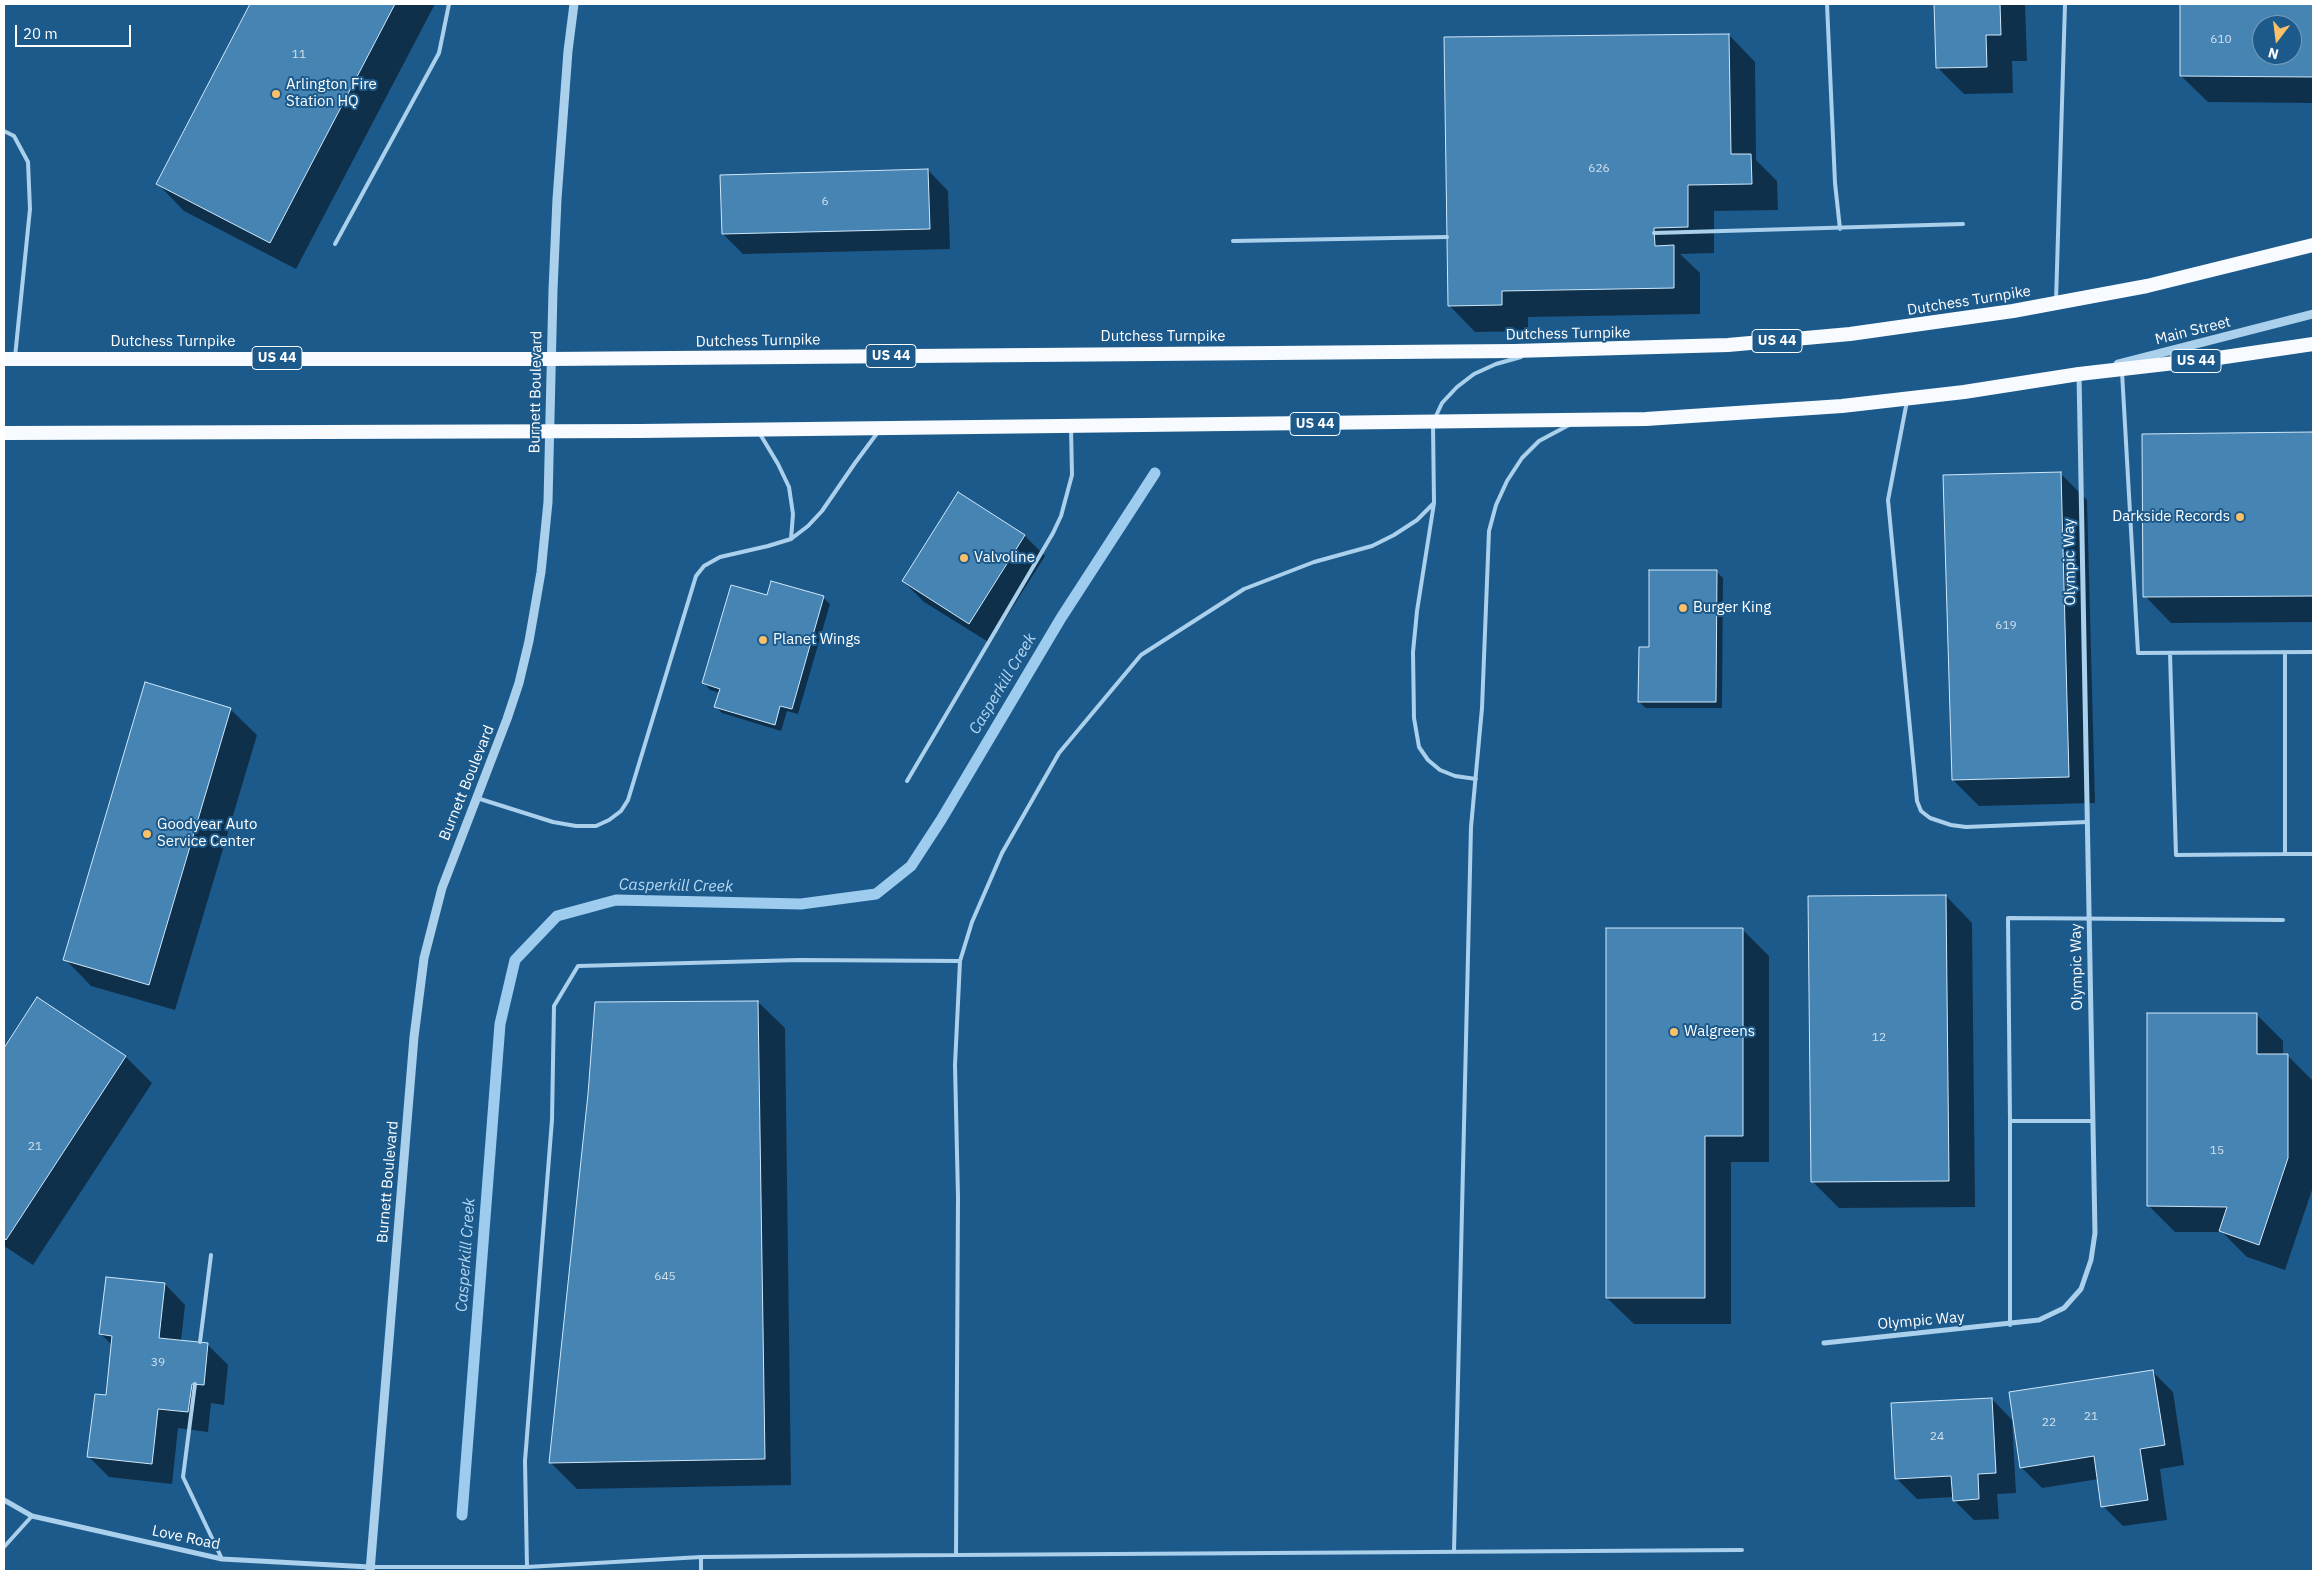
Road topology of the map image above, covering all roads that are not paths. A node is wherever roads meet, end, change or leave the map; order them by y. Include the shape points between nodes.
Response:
1 (449, 4) edge
2 (574, 4) edge
3 (1827, 4) edge
4 (2065, 4) edge
5 (4, 130) edge
6 (1963, 224) dead end
7 (1840, 229) junction
8 (1654, 233) dead end
9 (1447, 237) dead end
10 (1233, 241) dead end
11 (335, 244) dead end
12 (2313, 245) edge
13 (2056, 303) junction
14 (2313, 314) edge
15 (2313, 344) edge
16 (1591, 350) junction
17 (9, 359) edge
18 (551, 359) junction
19 (2122, 369) junction
20 (2078, 374) junction
21 (1907, 399) junction
22 (1582, 420) junction
23 (1433, 422) junction
24 (1071, 426) junction
25 (882, 428) junction
26 (758, 430) junction
27 (549, 432) junction
28 (4, 433) edge
29 (1434, 503) junction
30 (791, 538) junction
31 (2313, 652) edge
32 (2170, 653) junction
33 (2285, 653) junction
34 (1476, 779) junction
35 (907, 781) dead end
36 (477, 798) junction
37 (2087, 822) junction
38 (2285, 854) junction
39 (2313, 854) edge
40 (2089, 919) junction
41 (2282, 920) dead end
42 (960, 961) junction
43 (2010, 1121) junction
44 (2092, 1121) junction
45 (211, 1255) dead end
46 (2010, 1325) junction
47 (200, 1342) dead end
48 (1824, 1343) dead end
49 (195, 1384) dead end
50 (4, 1500) edge
51 (32, 1516) junction
52 (4, 1547) edge
53 (1742, 1550) dead end
54 (1454, 1551) junction
55 (956, 1554) junction
56 (701, 1557) junction
57 (222, 1559) junction
58 (527, 1567) junction
59 (370, 1569) edge
60 (701, 1571) edge

1 - 11 lane via 438,53
2 - 18 street, Burnett Boulevard via 558,181
3 - 7 lane
4 - 13 lane
5 - 17 lane via 14,136 28,162 30,209
6 - 7 lane
7 - 8 lane
9 - 10 lane
12 - 13 highway, Dutchess Turnpike / US 44 via 2147,286
13 - 16 highway, Dutchess Turnpike / US 44 via 1928,324 1791,340
14 - 20 street, Main Street
15 - 19 highway, US 44
16 - 18 highway, Dutchess Turnpike / US 44
16 - 23 lane via 1520,357 1474,374 1442,403
17 - 18 highway, Dutchess Turnpike / US 44
18 - 27 street, Burnett Boulevard
19 - 20 highway, US 44
19 - 32 lane via 2138,653
20 - 21 highway, US 44
20 - 37 street, Olympic Way
21 - 22 highway, US 44 via 1756,413
21 - 37 lane via 1888,500 1917,802 1930,818 1966,827
22 - 23 highway, US 44
22 - 34 lane via 1539,441 1522,458 1496,504 1488,531
23 - 24 highway, US 44
23 - 29 lane
24 - 25 highway, US 44
24 - 35 lane via 1072,475 1061,516
25 - 26 highway, US 44
25 - 30 lane via 822,512
26 - 27 highway, US 44
26 - 30 lane via 789,487 793,514
27 - 28 highway, US 44
27 - 36 street, Burnett Boulevard via 545,537 533,624 508,719
29 - 34 lane via 1413,652 1416,732 1419,747 1440,770
29 - 42 lane via 1394,536 1244,589 1140,655 1059,753 1002,853 972,922
30 - 36 lane via 720,557 704,566 696,576 628,800 621,811 596,826 576,826
31 - 33 lane
32 - 33 lane
32 - 38 lane via 2176,855
33 - 38 lane
34 - 54 lane via 1471,827
36 - 59 street, Burnett Boulevard via 442,888 424,958 418,998
37 - 40 street, Olympic Way
38 - 39 lane
40 - 41 lane
40 - 43 lane via 2008,918
40 - 44 street, Olympic Way
42 - 55 lane via 955,1065 958,1197
42 - 58 lane via 799,960 578,966 554,1006 552,1120 524,1462
43 - 44 lane
43 - 46 lane
44 - 46 street, Olympic Way via 2095,1233 2091,1260 2081,1289 2064,1308 2039,1320
45 - 47 lane
46 - 48 street, Olympic Way
49 - 57 lane via 183,1477
50 - 51 street, Love Road
51 - 52 lane
51 - 57 street, Love Road
53 - 54 lane
54 - 55 lane
55 - 56 lane
56 - 58 lane
56 - 60 lane
57 - 59 street, Love Road
58 - 59 lane

